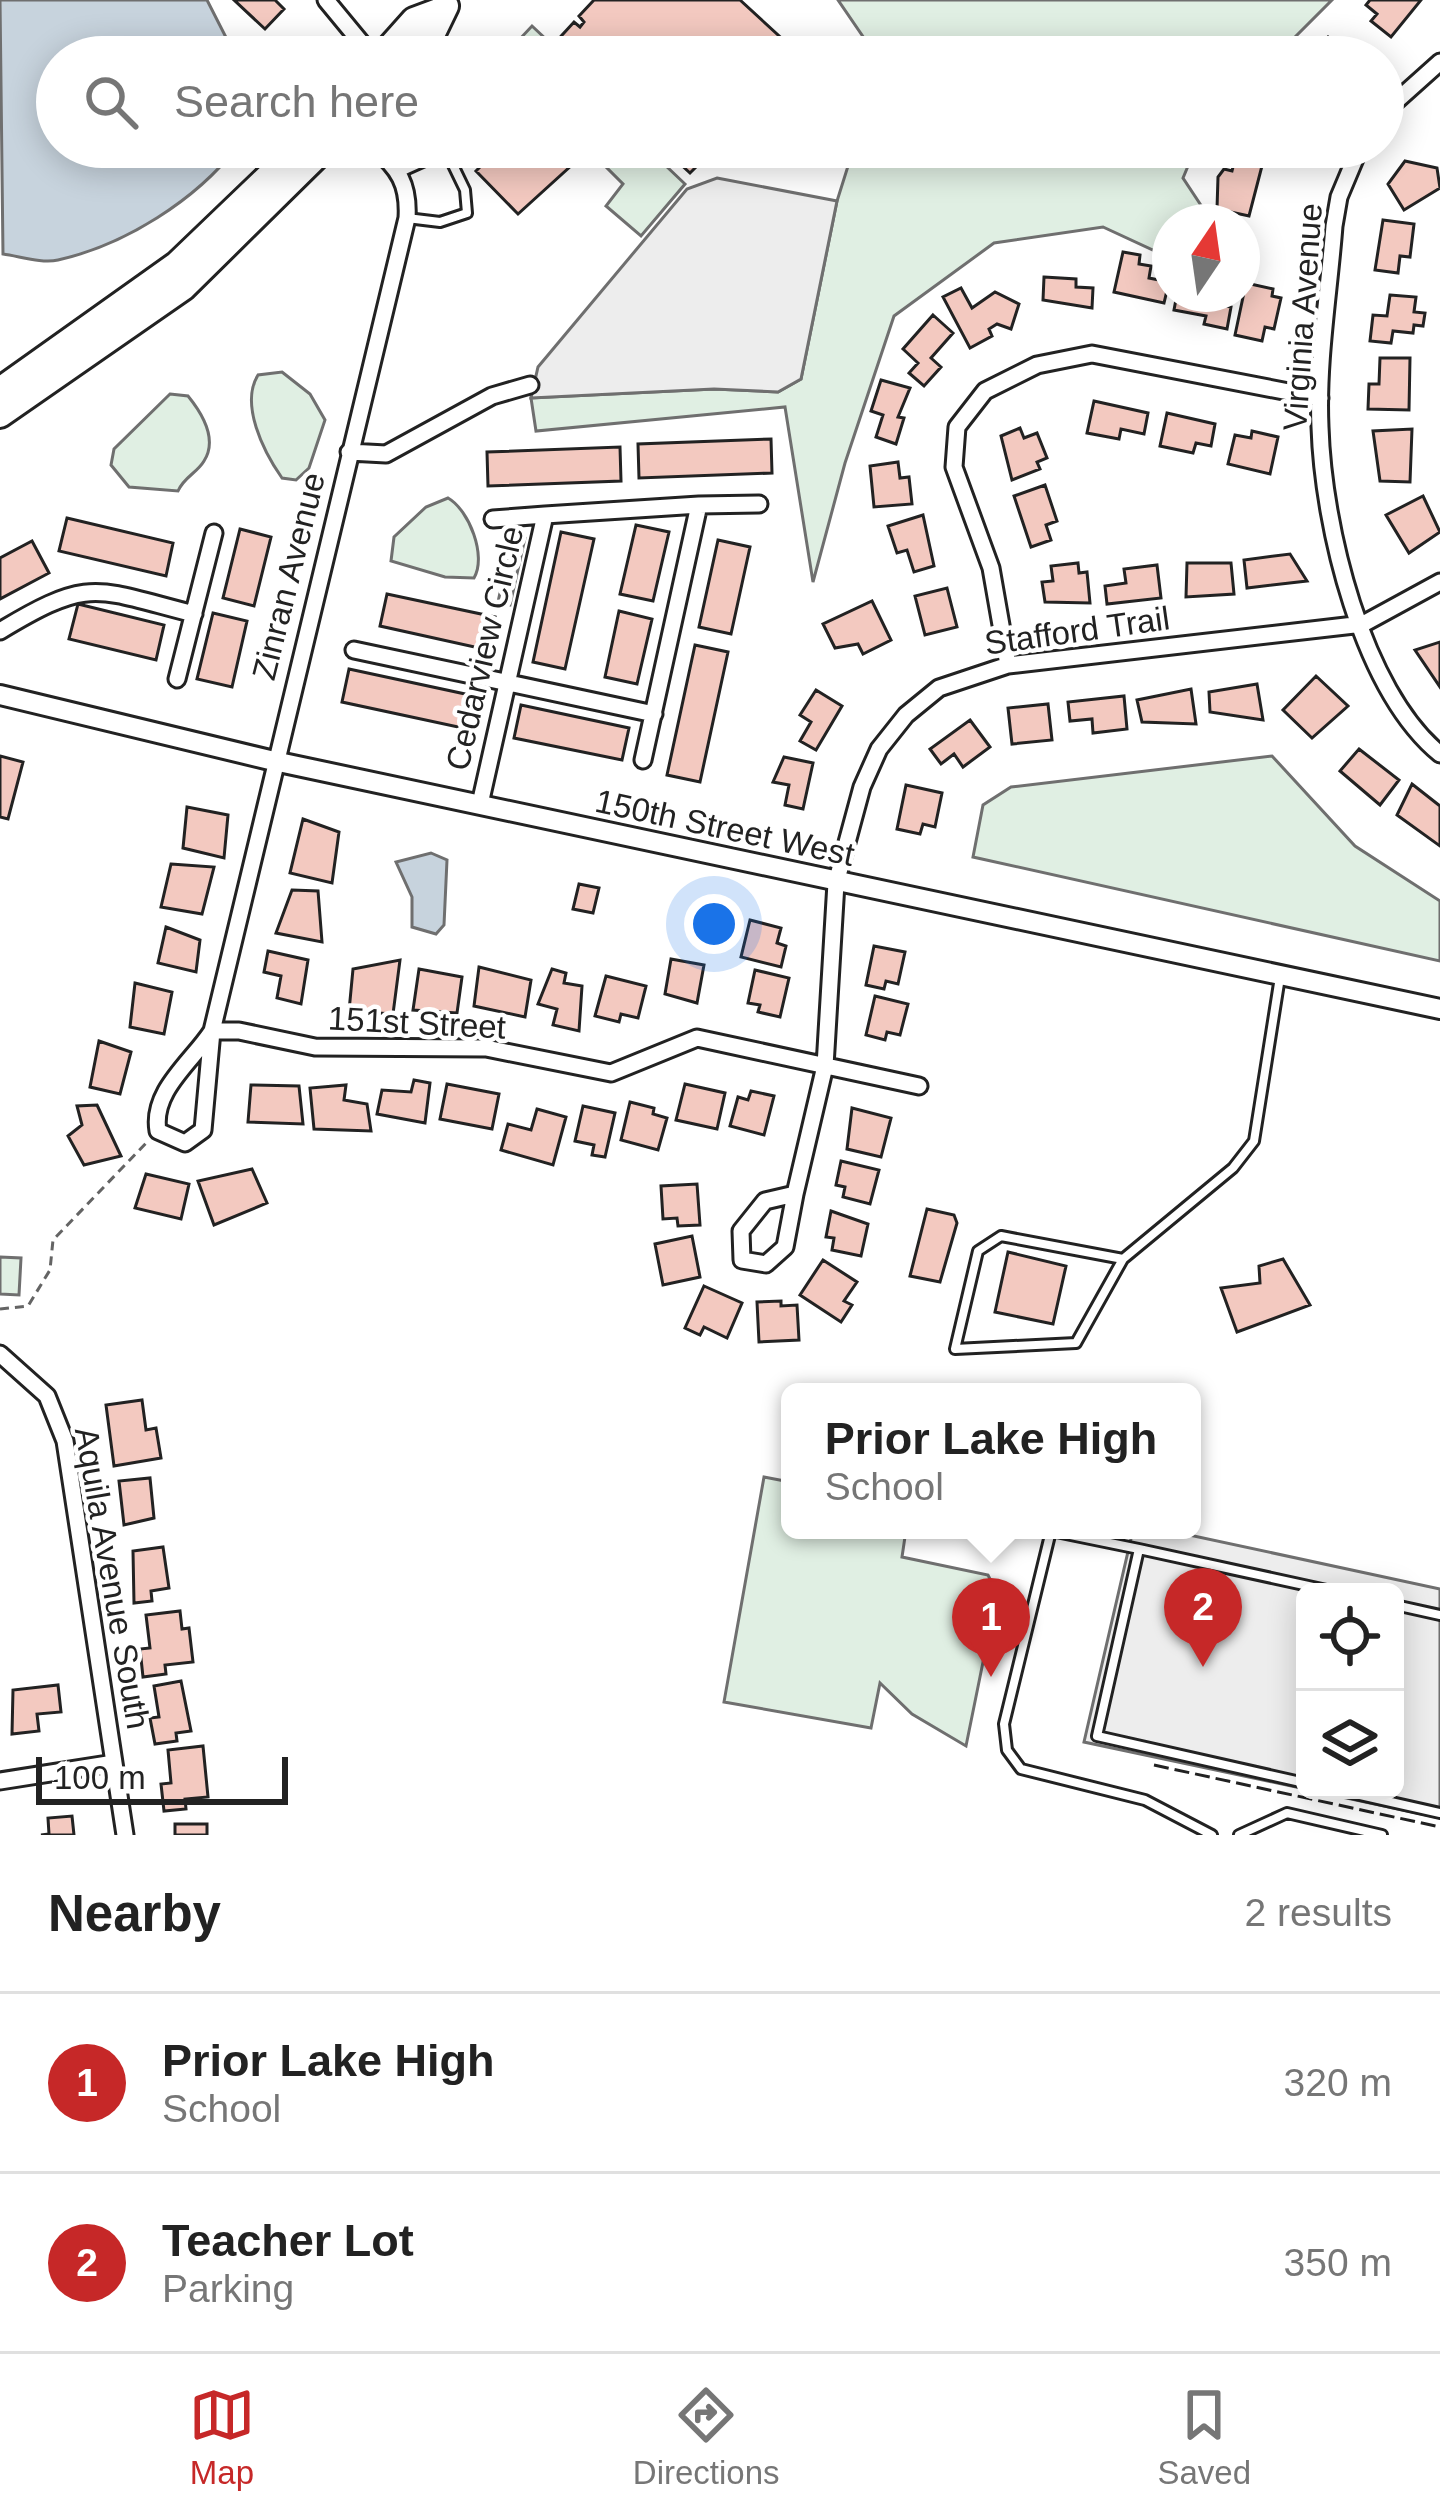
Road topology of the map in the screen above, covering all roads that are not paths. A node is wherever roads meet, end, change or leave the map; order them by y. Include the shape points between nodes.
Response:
1 (326, 0) edge
2 (447, 5) edge
3 (358, 36) edge
4 (398, 36) edge
5 (430, 36) edge
6 (1440, 62) edge
7 (1404, 94) edge
8 (277, 168) edge
9 (305, 168) edge
10 (396, 168) edge
11 (409, 168) edge
12 (454, 168) edge
13 (1351, 168) edge
14 (400, 172) junction
15 (407, 218) junction
16 (530, 385) dead end
17 (0, 390) edge
18 (1320, 398) junction
19 (0, 415) edge
20 (349, 452) junction
21 (759, 504) dead end
22 (700, 505) junction
23 (545, 515) junction
24 (493, 519) dead end
25 (214, 533) dead end
26 (1440, 582) edge
27 (194, 614) junction
28 (1363, 625) junction
29 (0, 631) edge
30 (354, 650) dead end
31 (1008, 664) junction
32 (177, 679) dead end
33 (505, 681) junction
34 (0, 695) edge
35 (654, 714) junction
36 (1440, 754) edge
37 (643, 760) dead end
38 (274, 761) junction
39 (480, 804) junction
40 (836, 883) junction
41 (1280, 975) junction
42 (1440, 1009) edge
43 (212, 1031) junction
44 (825, 1066) junction
45 (919, 1086) dead end
46 (795, 1194) junction
47 (1123, 1259) junction
48 (0, 1354) edge
49 (1049, 1539) edge
50 (1088, 1539) edge
51 (1139, 1550) junction
52 (1296, 1583) edge
53 (1404, 1607) edge
54 (1440, 1615) edge
55 (114, 1763) junction
56 (0, 1781) edge
57 (1296, 1781) edge
58 (1378, 1799) edge
59 (1440, 1813) edge
60 (125, 1835) edge
61 (1212, 1835) edge
62 (1238, 1835) edge
63 (1382, 1835) edge

1 - 3 street
2 - 4 main road
2 - 5 main road
6 - 7 street
8 - 17 main road via 177,264
9 - 19 main road via 183,288
10 - 14 street
11 - 14 lane
12 - 15 lane via 467,212 440,222
13 - 18 street, Virginia Avenue via 1334,226
14 - 15 street, Zinran Avenue
15 - 20 street, Zinran Avenue
16 - 20 street via 492,396 386,454
18 - 28 street, Virginia Avenue via 1328,492
18 - 31 street via 1092,354 1037,365 985,391 958,427 953,467 991,568
20 - 38 street, Zinran Avenue
21 - 22 street, Cedarview Circle
22 - 23 street, Cedarview Circle
22 - 35 street
23 - 24 street
23 - 33 street, Cedarview Circle
25 - 27 street
26 - 28 street, Stafford Trail
27 - 29 street via 76,591
27 - 32 street
28 - 31 street, Stafford Trail
28 - 36 street, Virginia Avenue via 1398,713
30 - 33 street
31 - 40 street, Stafford Trail via 939,688 879,749
33 - 35 street
33 - 39 street, Cedarview Circle
34 - 38 street, 150th Street West
35 - 37 street
38 - 39 street, 150th Street West
38 - 43 street, Zinran Avenue
39 - 40 street, 150th Street West
40 - 41 street, 150th Street West
40 - 44 street, Stafford Trail
41 - 42 street, 150th Street West
41 - 47 lane via 1254,1141 1233,1168
43 - 43 street, Zinran Avenue via 169,1084 155,1116 158,1131 185,1143 203,1130
43 - 44 street, 151st Street via 315,1047 486,1048 611,1073 697,1038
44 - 45 street, 151st Street
44 - 46 street, Stafford Trail
46 - 46 street, Stafford Trail via 765,1202 741,1231 742,1259 766,1264 785,1247
47 - 47 lane via 1000,1236 978,1251 955,1349 1076,1343
48 - 55 street, Aquila Avenue South via 47,1396 65,1441
49 - 61 lane via 1004,1724 1007,1750 1031,1774 1144,1800
50 - 51 lane
51 - 52 lane
51 - 57 lane via 1097,1736
53 - 54 lane
55 - 56 street
55 - 60 street, Aquila Avenue South
58 - 59 lane
62 - 63 lane via 1288,1813

